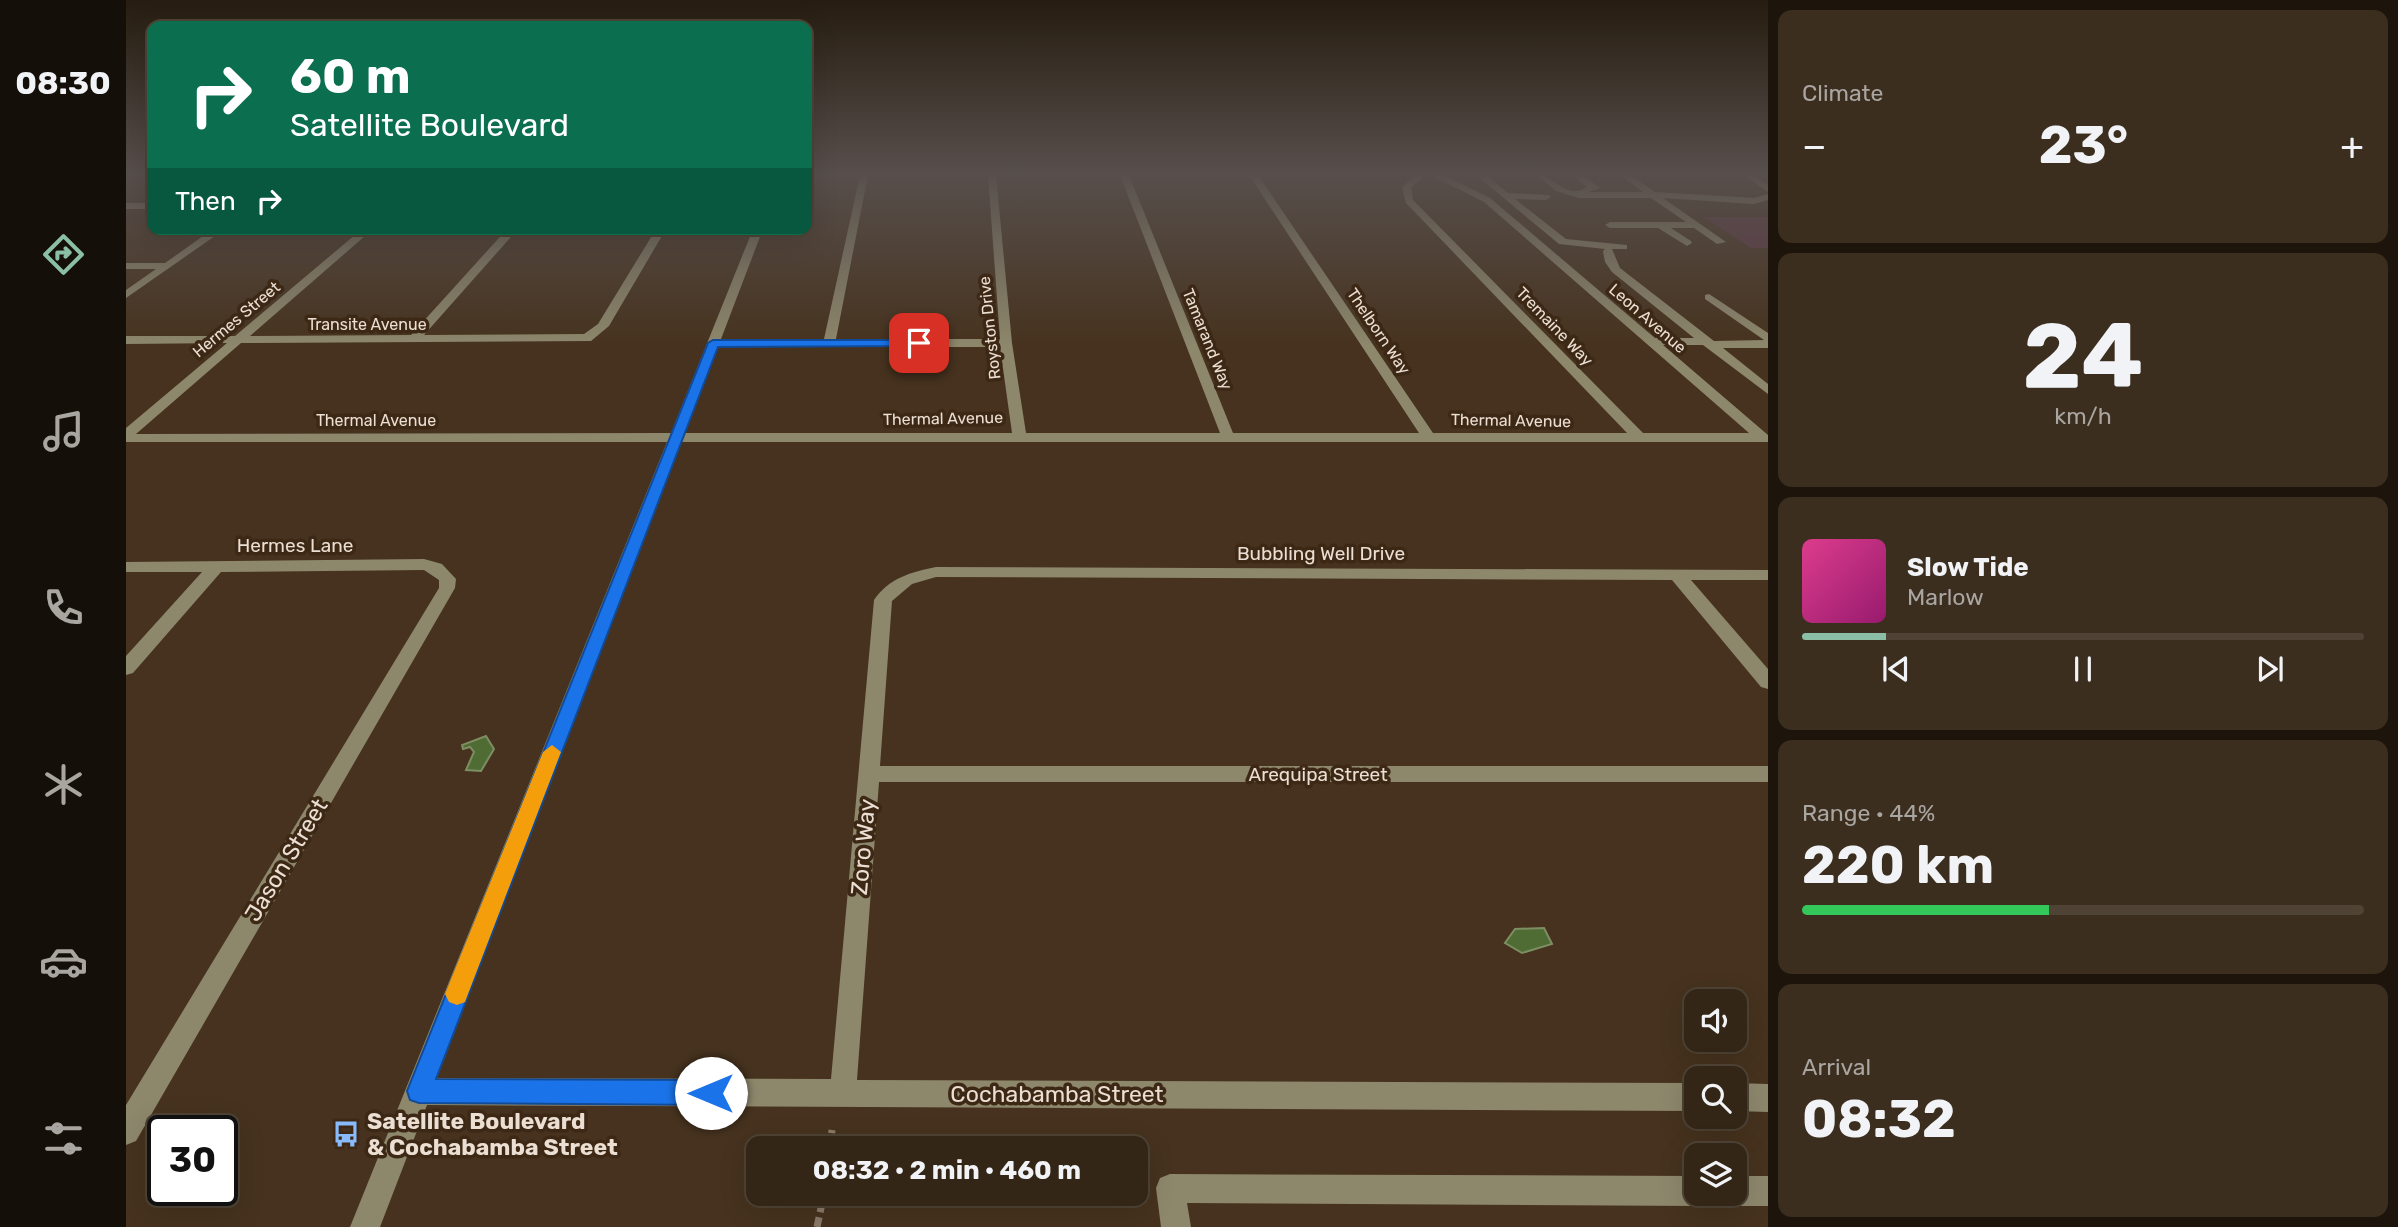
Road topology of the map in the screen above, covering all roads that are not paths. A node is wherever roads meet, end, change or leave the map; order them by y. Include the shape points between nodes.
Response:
1 (852, 232) edge
2 (997, 232) edge
3 (1146, 232) edge
4 (1291, 232) edge
5 (1439, 232) edge
6 (1524, 232) edge
7 (1551, 232) edge
8 (1671, 232) edge
9 (1706, 232) edge
10 (212, 235) edge
11 (362, 235) edge
12 (508, 235) edge
13 (657, 235) edge
14 (756, 235) edge
15 (1721, 242) dead end
16 (1687, 243) dead end
17 (1623, 247) dead end
18 (1608, 251) dead end
19 (126, 266) edge
20 (169, 266) junction
21 (126, 295) edge
22 (1709, 297) dead end
23 (1768, 338) edge
24 (126, 340) edge
25 (237, 340) junction
26 (413, 340) junction
27 (1651, 342) junction
28 (713, 343) junction
29 (829, 343) junction
30 (1006, 343) junction
31 (1708, 343) junction
32 (1768, 344) edge
33 (1768, 390) edge
34 (1019, 435) junction
35 (126, 436) edge
36 (1228, 437) junction
37 (1429, 437) junction
38 (676, 438) junction
39 (1641, 439) junction
40 (1764, 440) edge
41 (217, 566) junction
42 (126, 567) edge
43 (1677, 575) junction
44 (1768, 575) edge
45 (447, 589) joint
46 (883, 600) joint
47 (126, 668) edge
48 (1768, 682) edge
49 (869, 774) junction
50 (1768, 774) edge
51 (419, 1091) junction
52 (843, 1093) junction
53 (1684, 1097) edge
54 (1747, 1097) edge
55 (1768, 1098) edge
56 (126, 1132) edge
57 (1684, 1191) edge
58 (1747, 1191) edge
59 (1768, 1191) edge
60 (365, 1227) edge
61 (1176, 1227) edge

1 - 29 street
2 - 30 street, Royston Drive
3 - 36 street, Tamarand Way
4 - 37 street, Thelborn Way
5 - 39 street, Tremaine Way
6 - 27 street, Leon Avenue
7 - 17 street via 1563,242
8 - 16 street
9 - 15 street
10 - 20 street
11 - 25 street, Hermes Street
12 - 26 street
13 - 26 street, Transite Avenue via 603,326 587,338
14 - 28 street
18 - 31 street via 1616,270
19 - 20 street
20 - 21 street
22 - 23 street
24 - 25 street, Transite Avenue
25 - 26 street, Transite Avenue
25 - 35 street, Hermes Street
27 - 31 street
27 - 40 street, Leon Avenue
28 - 29 street
28 - 38 street
29 - 30 street
30 - 34 street, Royston Drive
31 - 32 street
31 - 33 street
34 - 36 street, Thermal Avenue
34 - 38 street, Thermal Avenue
35 - 38 street, Thermal Avenue
36 - 37 street, Thermal Avenue
37 - 39 street, Thermal Avenue
38 - 51 street
39 - 40 street, Thermal Avenue
41 - 42 street, Hermes Lane
41 - 45 street, Hermes Lane via 424,563 437,566 448,579
41 - 47 street
43 - 44 street, Bubbling Well Drive
43 - 46 street, Bubbling Well Drive via 936,572 907,578
43 - 48 street
45 - 56 street, Jason Street
46 - 49 street, Zoro Way
49 - 50 street, Arequipa Street
49 - 52 street, Zoro Way
51 - 52 street, Cochabamba Street
51 - 60 street
52 - 53 street, Cochabamba Street
54 - 55 street
57 - 61 street via 1170,1188
58 - 59 street

